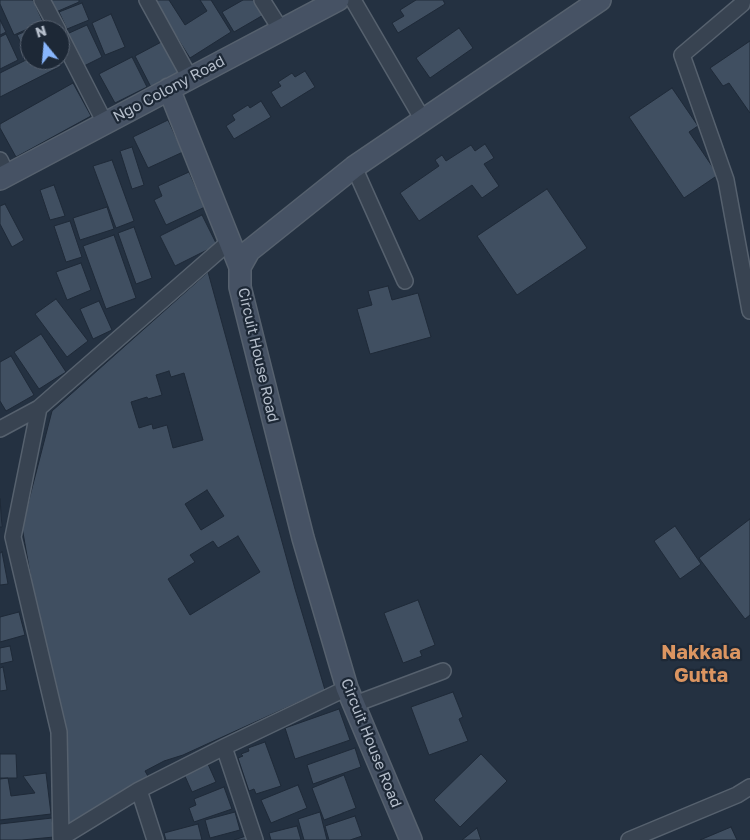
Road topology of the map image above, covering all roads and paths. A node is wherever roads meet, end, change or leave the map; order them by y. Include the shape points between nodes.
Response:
1 (42, 0) edge
2 (147, 0) edge
3 (262, 0) edge
4 (338, 0) edge
5 (354, 0) edge
6 (600, 0) edge
7 (743, 0) edge
8 (53, 20) edge
9 (281, 30) junction
10 (70, 55) edge
11 (190, 78) junction
12 (169, 89) junction
13 (423, 120) junction
14 (105, 123) junction
15 (354, 167) junction
16 (2, 171) edge
17 (229, 242) junction
18 (240, 267) junction
19 (405, 281) dead end
20 (750, 311) edge
21 (39, 408) junction
22 (0, 429) edge
23 (444, 671) dead end
24 (351, 696) junction
25 (224, 747) junction
26 (750, 787) edge
27 (139, 790) junction
28 (155, 840) edge
29 (255, 840) edge
30 (411, 840) edge
31 (629, 840) edge

1 - 8 street
2 - 11 street
3 - 9 street
4 - 9 street, Ngo Colony Road
5 - 13 street
6 - 13 street, Circuit House Road
7 - 20 street via 682,55 726,180
9 - 11 street, Ngo Colony Road
10 - 14 street
11 - 12 street, Ngo Colony Road
12 - 14 street, Ngo Colony Road
12 - 17 street
13 - 15 street, Circuit House Road
14 - 16 street, Ngo Colony Road
15 - 18 street, Circuit House Road via 249,251
15 - 19 street
17 - 18 street
17 - 21 street
18 - 24 street, Circuit House Road via 240,287 303,538
21 - 22 street
21 - 27 street via 13,538 60,732 60,838
23 - 24 street
24 - 25 street
24 - 30 street, Circuit House Road
25 - 27 street
25 - 29 street
26 - 31 street
27 - 28 street

